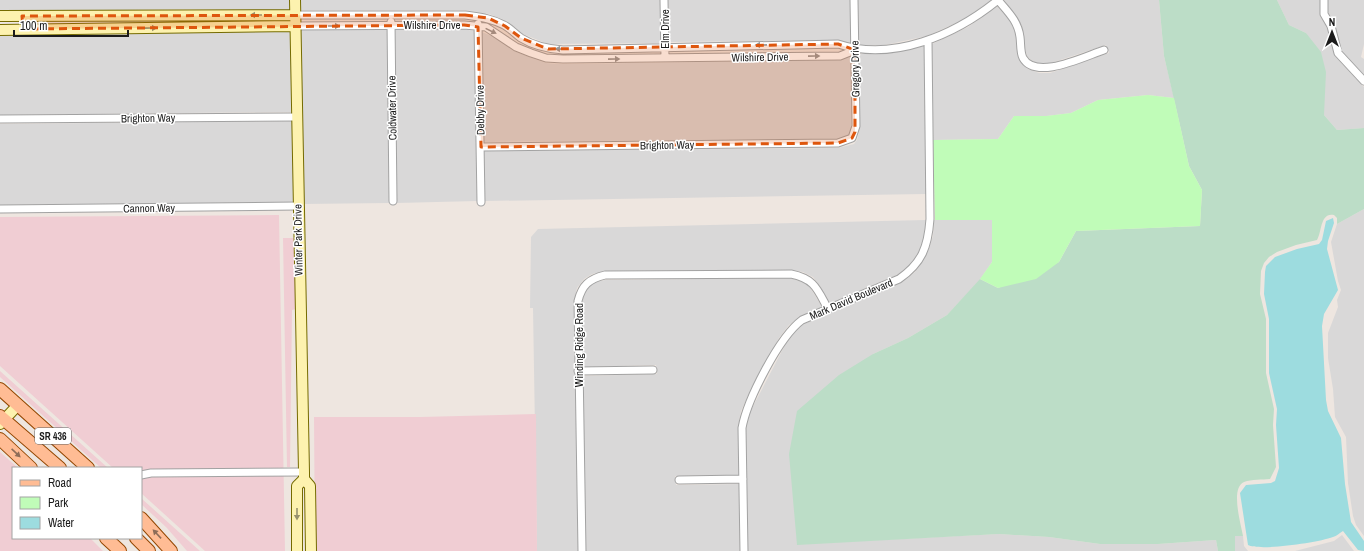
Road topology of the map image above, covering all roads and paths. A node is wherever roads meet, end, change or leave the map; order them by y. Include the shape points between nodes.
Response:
1 (295, 0) edge
2 (664, 0) edge
3 (854, 0) edge
4 (998, 0) edge
5 (1324, 0) edge
6 (187, 14) junction
7 (295, 15) junction
8 (0, 16) edge
9 (22, 16) junction
10 (391, 16) junction
11 (479, 18) junction
12 (295, 26) junction
13 (391, 26) junction
14 (188, 27) junction
15 (478, 27) junction
16 (22, 29) junction
17 (0, 30) edge
18 (928, 40) junction
19 (665, 47) junction
20 (855, 50) junction
21 (1104, 50) dead end
22 (665, 58) junction
23 (1364, 81) edge
24 (296, 117) junction
25 (0, 119) edge
26 (852, 138) joint
27 (480, 147) junction
28 (393, 201) dead end
29 (481, 202) dead end
30 (298, 206) junction
31 (0, 209) edge
32 (828, 309) junction
33 (653, 370) dead end
34 (578, 371) junction
35 (0, 389) edge
36 (18, 405) junction
37 (1, 420) edge
38 (0, 439) edge
39 (30, 467) edge
40 (59, 467) edge
41 (87, 467) edge
42 (142, 475) edge
43 (304, 475) junction
44 (743, 479) junction
45 (679, 480) dead end
46 (142, 519) edge
47 (107, 539) edge
48 (137, 539) edge
49 (120, 551) edge
50 (149, 551) edge
51 (171, 551) edge
52 (297, 551) edge
53 (311, 551) edge
54 (582, 551) edge
55 (744, 551) edge

1 - 7 street, Winter Park Drive
2 - 19 street, Elm Drive
3 - 20 street, Gregory Drive
4 - 18 street, Wilshire Drive via 967,23
4 - 21 street via 1014,19 1023,58 1030,65 1039,69 1049,68
5 - 23 street via 1324,14 1331,26 1338,53
7 -> 6 street, Wilshire Drive
6 - 9 street, Wilshire Drive
6 - 14 street
7 - 10 street, Wilshire Drive
7 - 12 street, Winter Park Drive
8 - 9 street, Wilshire Drive
9 - 16 street
10 - 11 street, Wilshire Drive via 464,15
10 - 13 street, Coldwater Drive
11 - 15 street, Debby Drive
19 -> 11 street, Wilshire Drive via 548,48 521,38 506,26 488,18
12 -> 13 street, Wilshire Drive
12 - 14 street, Wilshire Drive
12 - 24 street, Winter Park Drive
13 - 15 street, Wilshire Drive
13 - 28 street, Coldwater Drive
16 -> 14 street, Wilshire Drive
15 -> 22 street, Wilshire Drive via 486,28 516,46 546,58
15 - 27 street, Debby Drive
16 - 17 street, Wilshire Drive
18 - 20 street, Wilshire Drive via 885,50
18 - 32 street, Mark David Boulevard via 930,219 925,250 912,270 899,279
20 -> 19 street, Wilshire Drive via 838,44
19 - 22 street, Elm Drive
22 -> 20 street, Wilshire Drive via 840,56
20 - 26 street, Gregory Drive via 856,126
24 - 25 street, Brighton Way
24 - 30 street, Winter Park Drive
26 - 27 street, Brighton Way via 838,144
27 - 29 street, Debby Drive
30 - 31 street, Cannon Way
30 - 43 street, Winter Park Drive
32 - 34 street, Winding Ridge Road via 817,288 810,281 791,274 605,275 586,283 580,291
32 - 44 street, Mark David Boulevard via 802,320 792,328 745,412 742,428
33 - 34 street
34 - 54 street, Winding Ridge Road
35 - 36 main road, SR 436
36 - 37 street
36 - 41 main road, SR 436
37 - 40 main road
38 -> 39 main road
42 - 43 street
43 -> 52 street, Winter Park Drive via 297,486
43 - 53 street, Winter Park Drive via 310,486
44 - 45 street
44 - 55 street, Mark David Boulevard
51 -> 46 main road
47 - 49 main road
48 - 50 main road

